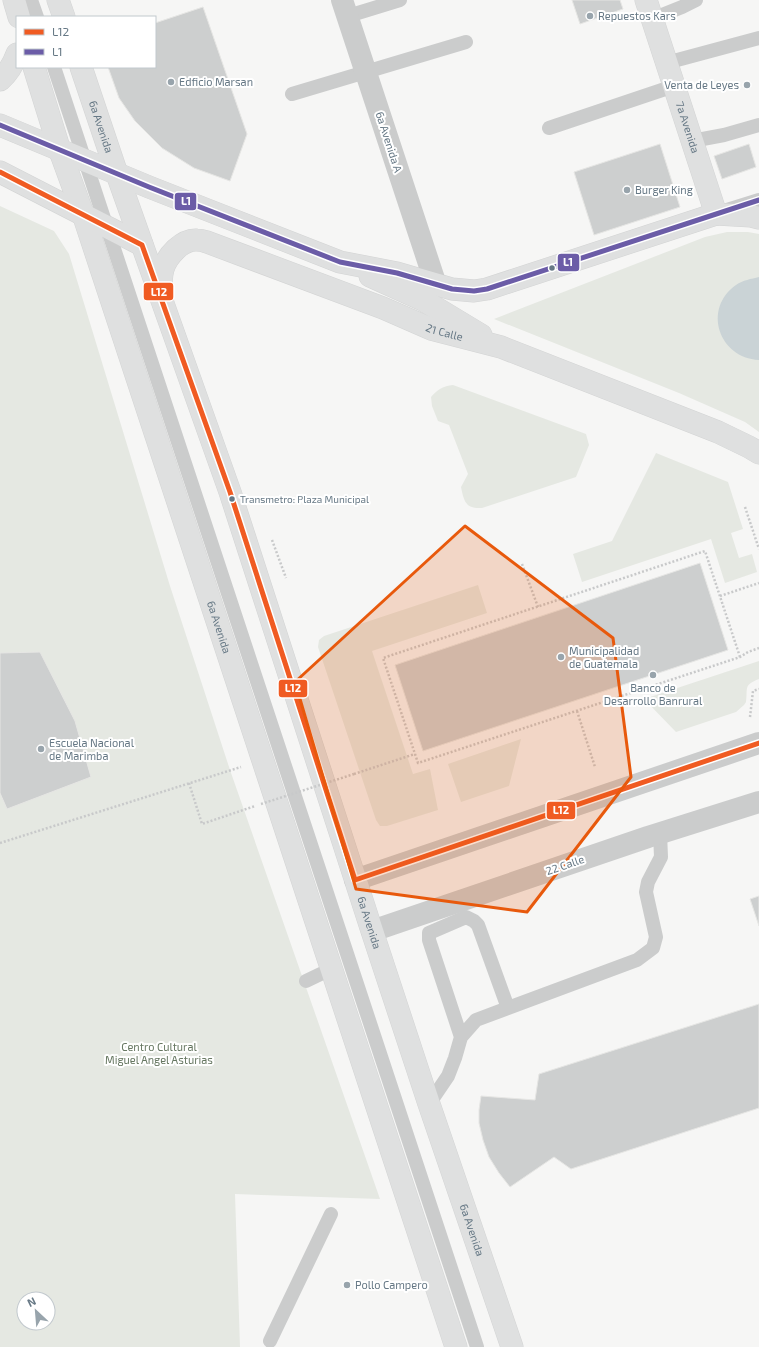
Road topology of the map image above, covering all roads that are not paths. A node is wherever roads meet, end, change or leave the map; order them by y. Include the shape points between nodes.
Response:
1 (14, 0) edge
2 (31, 0) edge
3 (58, 0) edge
4 (400, 0) edge
5 (696, 0) edge
6 (345, 8) edge
7 (649, 9) edge
8 (19, 16) edge
9 (37, 16) edge
10 (64, 16) edge
11 (759, 38) edge
12 (466, 42) dead end
13 (16, 57) edge
14 (666, 63) junction
15 (34, 68) edge
16 (54, 68) edge
17 (81, 68) edge
18 (366, 72) junction
19 (0, 80) edge
20 (674, 86) junction
21 (292, 94) dead end
22 (0, 125) edge
23 (759, 125) edge
24 (549, 128) dead end
25 (692, 141) junction
26 (60, 151) junction
27 (85, 161) junction
28 (0, 172) edge
29 (117, 174) junction
30 (759, 200) edge
31 (83, 214) junction
32 (716, 214) junction
33 (759, 218) edge
34 (107, 226) junction
35 (142, 245) junction
36 (340, 262) junction
37 (436, 285) junction
38 (160, 295) junction
39 (501, 347) junction
40 (759, 453) edge
41 (759, 743) edge
42 (759, 802) edge
43 (660, 833) junction
44 (355, 880) junction
45 (372, 932) junction
46 (331, 969) junction
47 (306, 981) dead end
48 (508, 1008) junction
49 (461, 1037) junction
50 (429, 1104) junction
51 (331, 1214) dead end
52 (270, 1341) dead end
53 (456, 1347) edge
54 (477, 1347) edge
55 (512, 1347) edge

1 - 8 main road
2 - 9 lane
3 - 10 main road
4 - 6 lane
5 - 7 lane via 682,7
6 - 18 street, 6a Avenida A
7 - 14 main road, 7a Avenida
11 - 14 lane
12 - 18 lane
13 - 19 main road via 6,75
14 - 20 main road, 7a Avenida
15 - 26 main road, 6a Avenida
16 - 27 lane
17 - 29 main road, 6a Avenida
18 - 21 lane
18 - 37 street, 6a Avenida A
20 - 24 lane
20 - 25 main road, 7a Avenida
22 - 26 main road
23 - 25 lane
25 - 32 main road, 7a Avenida
26 - 27 main road
26 - 31 main road, 6a Avenida
27 - 29 main road
27 - 34 lane
28 - 31 main road
29 - 35 main road, 6a Avenida
29 - 36 main road
30 - 32 lane
31 - 34 main road
31 - 46 main road, 6a Avenida
32 - 33 main road
32 - 37 main road via 487,289 452,289
34 - 35 main road
34 - 54 lane
35 - 38 main road, 6a Avenida
36 - 37 main road via 413,276
36 - 39 main road via 423,300
38 - 39 main road, 21 Calle via 167,259 180,245 196,240 383,308 431,329
38 - 44 main road, 6a Avenida via 230,492
39 - 40 main road, 21 Calle via 718,432
41 - 44 street
42 - 43 street, 22 Calle
43 - 45 street, 22 Calle
43 - 48 lane via 661,857 648,882 646,892 656,937 653,948 637,960
44 - 45 main road, 6a Avenida
45 - 50 main road, 6a Avenida
46 - 47 lane
46 - 53 main road, 6a Avenida
48 - 49 lane via 476,1020
48 - 49 lane via 478,925 474,921 466,917 429,933 429,940
49 - 50 lane via 448,1076
50 - 55 main road, 6a Avenida
51 - 52 lane

